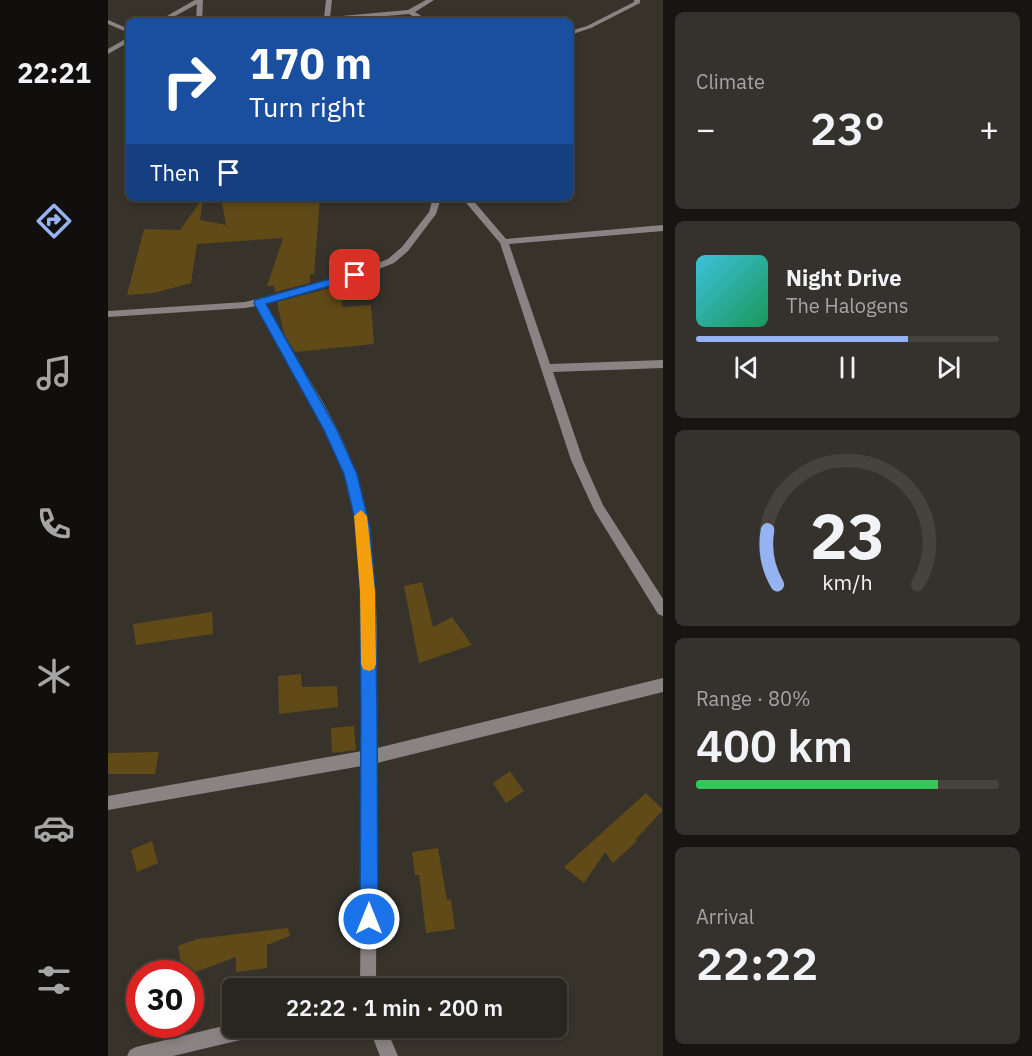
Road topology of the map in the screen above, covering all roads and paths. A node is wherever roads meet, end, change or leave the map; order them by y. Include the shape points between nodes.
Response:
1 (329, 0) edge
2 (431, 0) edge
3 (637, 0) edge
4 (410, 12) junction
5 (167, 18) edge
6 (199, 18) edge
7 (327, 18) joint
8 (421, 18) edge
9 (108, 22) edge
10 (126, 30) edge
11 (573, 32) edge
12 (126, 41) edge
13 (108, 52) edge
14 (436, 201) edge
15 (469, 201) edge
16 (663, 228) edge
17 (504, 242) junction
18 (259, 303) junction
19 (108, 314) edge
20 (663, 364) edge
21 (547, 368) junction
22 (663, 610) edge
23 (663, 686) edge
24 (370, 757) junction
25 (108, 803) edge
26 (369, 978) edge
27 (222, 1035) edge
28 (381, 1038) edge
29 (136, 1056) edge
30 (390, 1056) edge

1 - 7 street
2 - 4 street
3 - 11 street via 590,27
4 - 7 street
4 - 8 street
5 - 6 street via 200,0
9 - 10 street
12 - 13 street
14 - 18 street via 433,212 391,261 343,280
15 - 17 street
16 - 17 street
17 - 21 street
18 - 19 street
18 - 24 street via 351,474 363,528 368,591
20 - 21 street
21 - 22 street via 554,398 598,507
23 - 24 street
24 - 25 street
24 - 26 street
27 - 29 street
28 - 30 street

